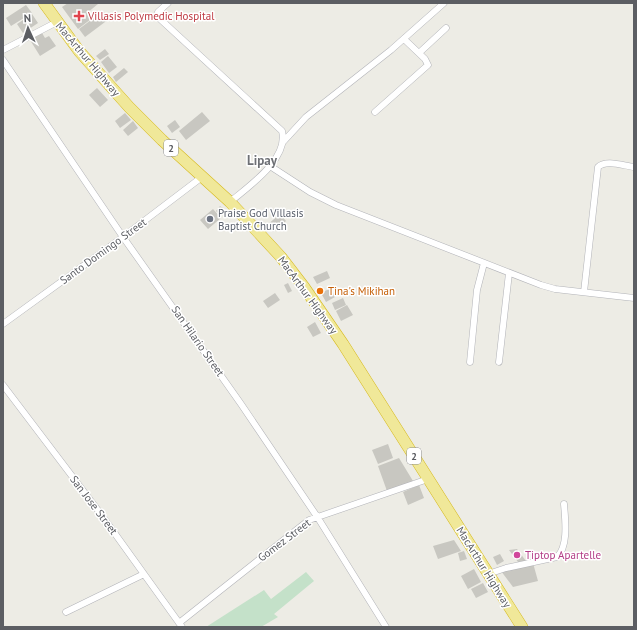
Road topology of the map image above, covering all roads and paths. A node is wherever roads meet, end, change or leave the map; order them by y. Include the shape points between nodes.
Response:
1 (44, 3) edge
2 (168, 3) edge
3 (444, 3) edge
4 (57, 22) junction
5 (446, 28) dead end
6 (404, 39) junction
7 (3, 50) edge
8 (419, 53) junction
9 (3, 60) edge
10 (375, 112) dead end
11 (283, 142) junction
12 (270, 166) junction
13 (634, 167) edge
14 (202, 176) junction
15 (230, 202) junction
16 (124, 237) junction
17 (484, 263) junction
18 (510, 273) junction
19 (584, 292) junction
20 (634, 298) edge
21 (3, 324) edge
22 (470, 362) dead end
23 (499, 362) dead end
24 (3, 385) edge
25 (428, 479) junction
26 (564, 504) dead end
27 (318, 518) junction
28 (144, 574) junction
29 (488, 574) junction
30 (66, 612) dead end
31 (181, 625) edge
32 (386, 627) edge
33 (522, 627) edge

1 - 4 highway, MacArthur Highway / 2
2 - 11 street via 158,12 160,19 278,126 282,131
3 - 6 street
4 - 7 street
4 - 14 highway, MacArthur Highway / 2 via 129,107
5 - 8 street
6 - 8 street
6 - 11 street via 306,117
8 - 10 street via 427,62 427,66
9 - 16 street, San Hilario Street
11 - 12 street
12 - 15 street
12 - 17 street via 310,192 336,205
13 - 19 street via 603,164 598,167
14 - 15 highway, MacArthur Highway / 2
14 - 16 street, Santo Domingo Street
15 - 25 highway, MacArthur Highway / 2 via 281,257 304,287
16 - 21 street, Santo Domingo Street
16 - 27 street, San Hilario Street via 238,398
17 - 18 street
17 - 22 street via 477,290
18 - 19 street via 555,288
18 - 23 street
19 - 20 street
24 - 28 street, San Jose Street
25 - 27 street, Gomez Street
25 - 29 highway, MacArthur Highway / 2
26 - 29 street via 564,544 557,557
27 - 31 street, Gomez Street via 308,520
27 - 32 street, San Hilario Street
28 - 30 street
28 - 31 street, San Jose Street
29 - 33 highway, MacArthur Highway / 2

